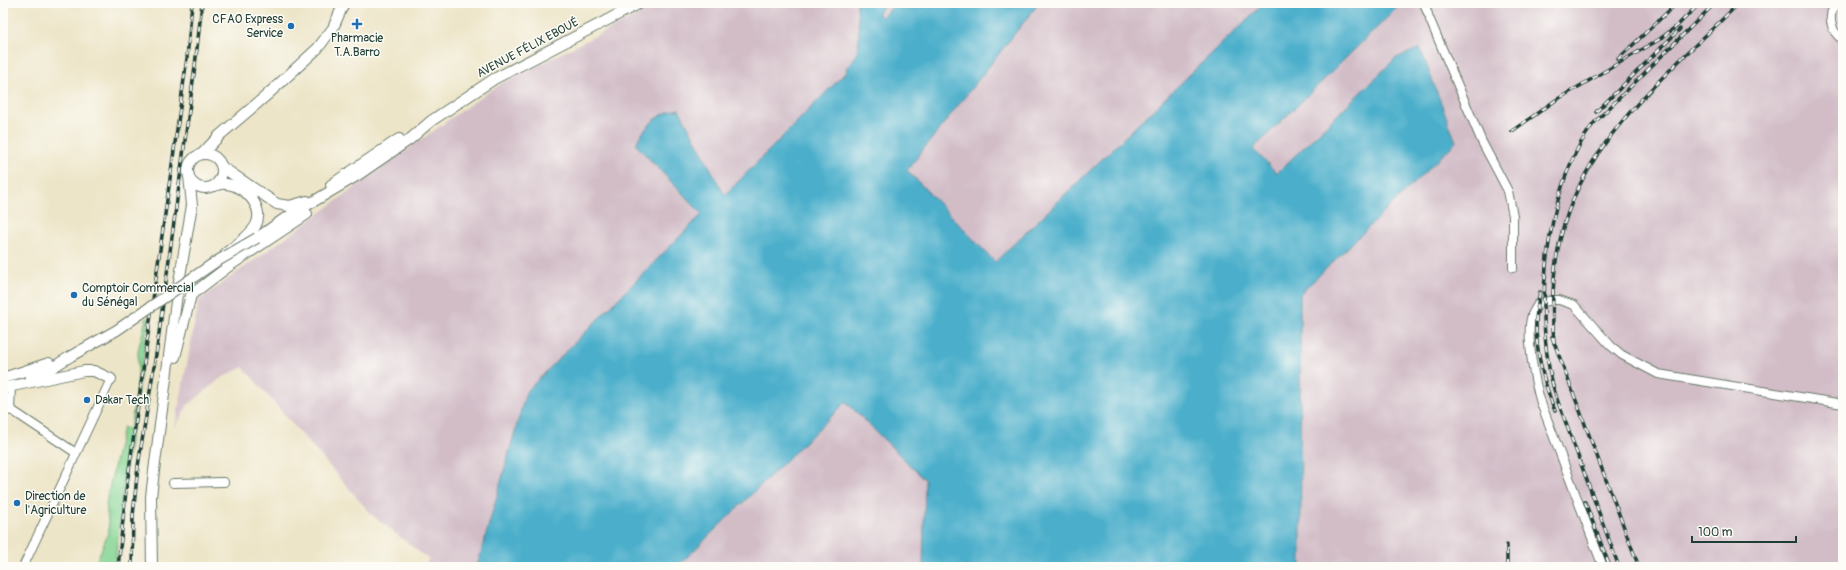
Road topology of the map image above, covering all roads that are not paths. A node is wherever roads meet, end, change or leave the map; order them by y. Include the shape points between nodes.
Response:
1 (344, 3) edge
2 (640, 3) edge
3 (1424, 3) edge
4 (1836, 3) edge
5 (1843, 40) edge
6 (431, 121) junction
7 (220, 135) junction
8 (202, 154) junction
9 (221, 164) junction
10 (358, 175) junction
11 (189, 176) junction
12 (211, 187) junction
13 (307, 200) junction
14 (275, 203) junction
15 (192, 205) junction
16 (258, 210) junction
17 (280, 221) junction
18 (253, 236) junction
19 (1513, 268) dead end
20 (178, 294) junction
21 (191, 294) junction
22 (46, 368) junction
23 (3, 378) edge
24 (111, 379) joint
25 (6, 387) edge
26 (166, 390) junction
27 (1843, 404) edge
28 (7, 410) edge
29 (76, 453) junction
30 (224, 482) dead end
31 (173, 483) dead end
32 (23, 567) edge
33 (152, 567) edge
34 (1603, 567) edge

1 - 7 street via 333,28 318,48
2 - 6 street, AVENUE FÉLIX EBOUÉ via 494,79
3 - 19 street via 1482,142 1508,191 1513,216
4 - 5 street via 1831,14 1831,23 1836,34
6 - 10 street, AVENUE FÉLIX EBOUÉ via 409,140
6 - 13 street, AVENUE FÉLIX EBOUÉ via 393,142
7 - 8 street
7 - 9 street
8 - 9 street via 212,155
8 - 11 street via 190,162
9 - 12 street via 221,177
9 - 14 street
10 - 17 street, AVENUE FÉLIX EBOUÉ
10 - 21 street via 339,192
11 - 12 street via 196,186
11 - 15 street
12 - 15 street via 199,195
12 - 16 street via 227,184 236,187 250,198
13 - 14 street via 289,206
13 - 17 street, AVENUE FÉLIX EBOUÉ
14 - 16 street
14 - 17 street
15 - 20 street
16 - 18 street
17 - 18 street, AVENUE FÉLIX EBOUÉ
18 - 22 street, AVENUE FÉLIX EBOUÉ, bridge via 117,330
20 - 21 street
20 - 26 street
21 - 26 street
22 - 23 street
22 - 25 street
24 - 25 street via 94,371 84,371
24 - 29 street
25 - 28 street
26 - 33 street via 151,497
27 - 34 street via 1665,376 1635,362 1611,346 1574,305 1559,300 1538,304 1532,316 1530,330 1534,382
28 - 29 street
29 - 32 street
30 - 31 street

